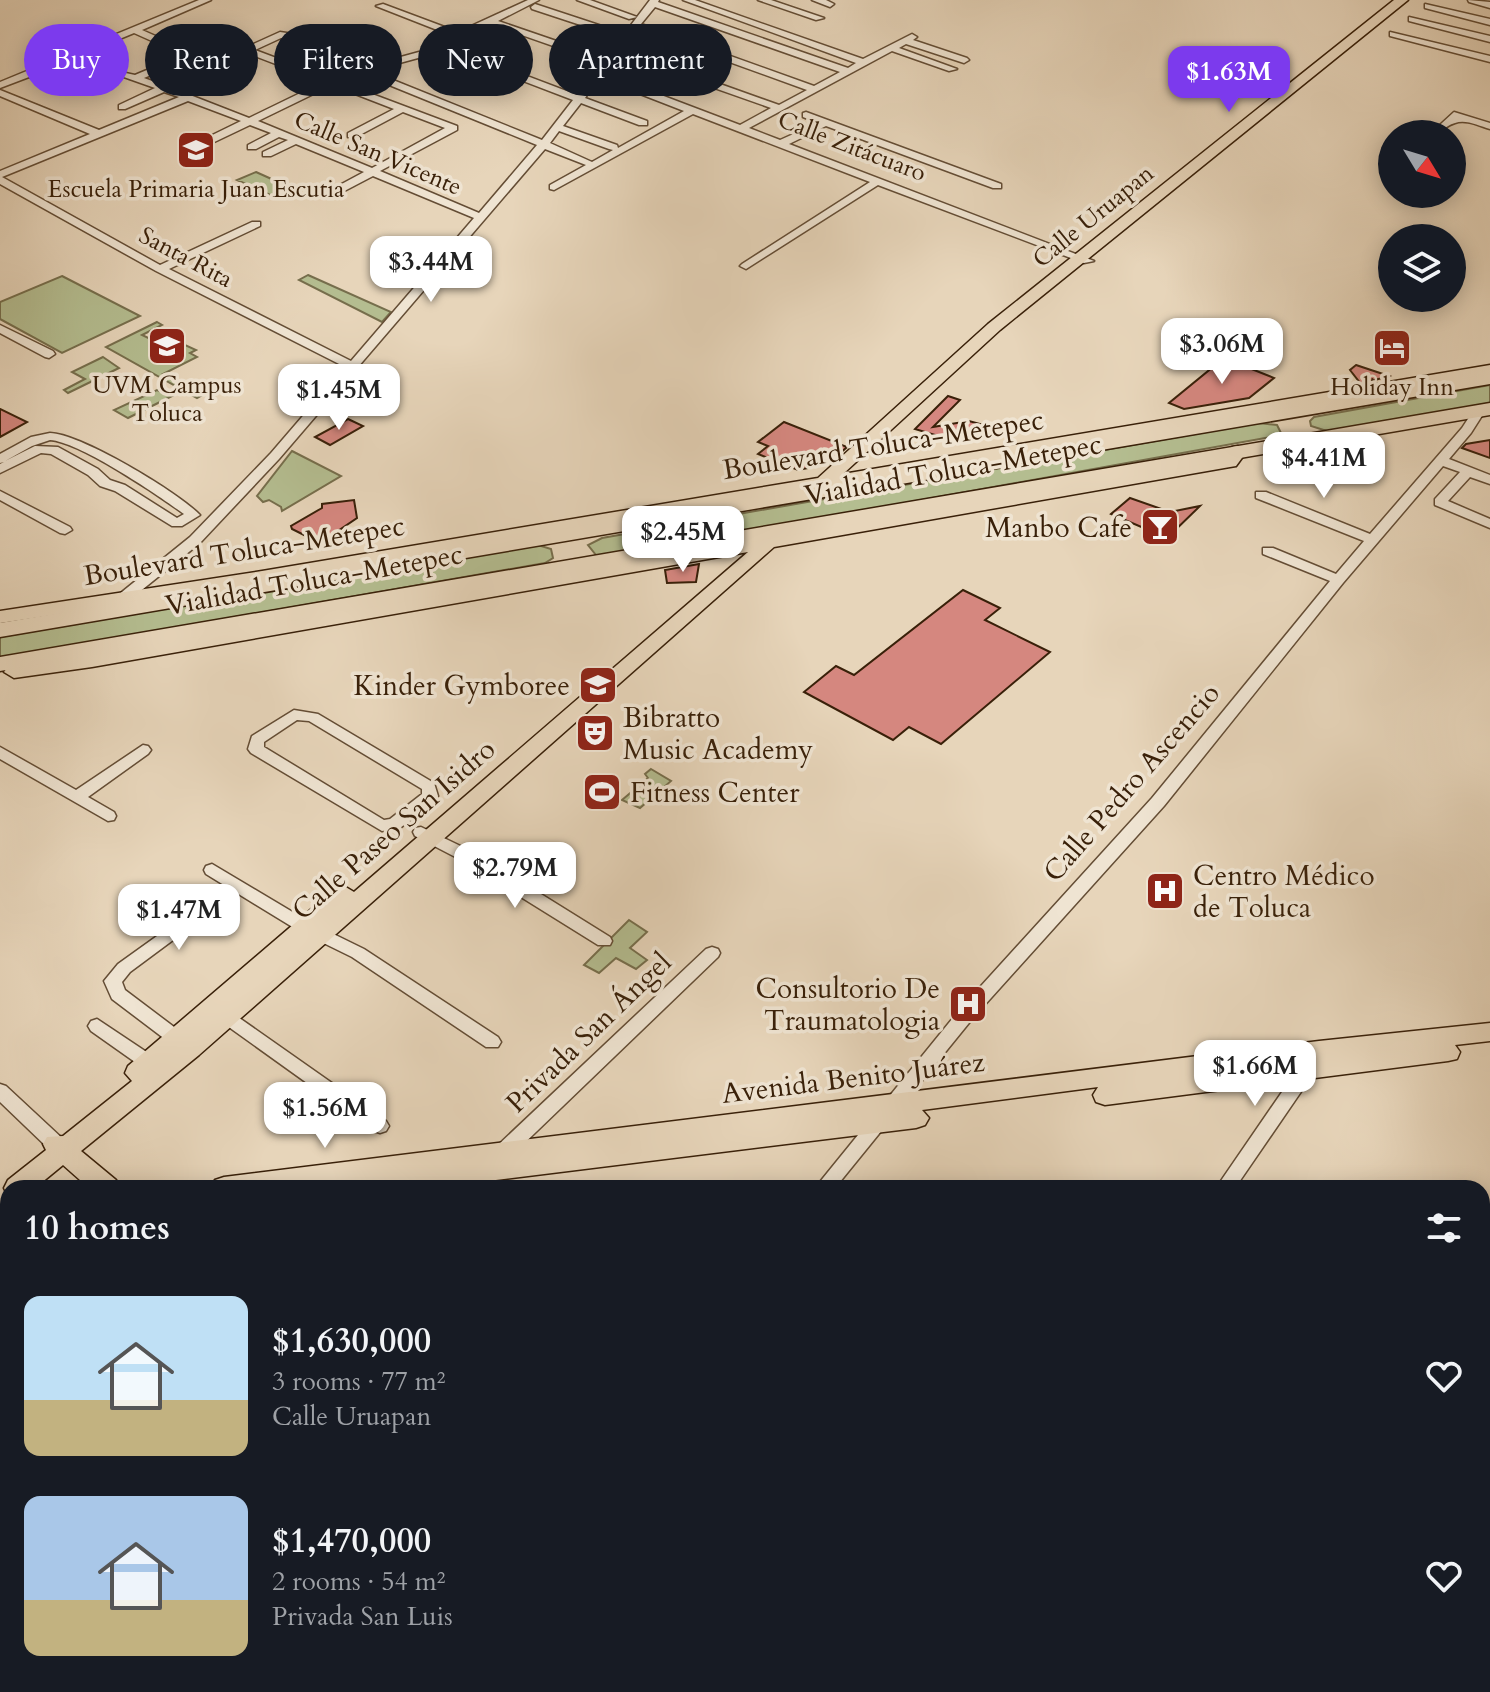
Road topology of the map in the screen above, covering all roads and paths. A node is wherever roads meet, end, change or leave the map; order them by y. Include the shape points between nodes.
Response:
1 (207, 0) edge
2 (535, 0) edge
3 (581, 0) edge
4 (687, 0) edge
5 (762, 0) edge
6 (816, 0) edge
7 (1402, 0) edge
8 (1412, 0) edge
9 (1472, 0) edge
10 (653, 1) edge
11 (598, 2) edge
12 (830, 4) dead end
13 (1490, 5) edge
14 (380, 6) dead end
15 (1428, 6) dead end
16 (566, 17) dead end
17 (819, 18) dead end
18 (1412, 19) dead end
19 (490, 21) junction
20 (634, 21) junction
21 (1490, 22) edge
22 (428, 24) edge
23 (483, 24) edge
24 (632, 24) edge
25 (134, 30) junction
26 (129, 32) edge
27 (1393, 34) dead end
28 (145, 35) edge
29 (1490, 39) edge
30 (549, 41) edge
31 (1352, 44) junction
32 (258, 45) edge
33 (891, 48) junction
34 (418, 55) edge
35 (1488, 57) edge
36 (964, 60) dead end
37 (864, 63) junction
38 (952, 69) dead end
39 (145, 70) edge
40 (848, 71) junction
41 (24, 75) edge
42 (145, 81) edge
43 (533, 83) edge
44 (0, 85) edge
45 (402, 87) edge
46 (814, 89) junction
47 (408, 90) junction
48 (732, 91) edge
49 (0, 93) edge
50 (147, 96) edge
51 (302, 96) edge
52 (371, 96) edge
53 (582, 96) edge
54 (655, 96) edge
55 (188, 97) joint
56 (579, 100) junction
57 (384, 101) junction
58 (122, 107) dead end
59 (404, 108) junction
60 (779, 108) junction
61 (693, 110) junction
62 (806, 115) dead end
63 (252, 120) junction
64 (1453, 120) edge
65 (827, 122) junction
66 (643, 123) dead end
67 (1490, 126) edge
68 (558, 127) junction
69 (742, 128) junction
70 (279, 133) junction
71 (99, 134) junction
72 (352, 135) dead end
73 (294, 141) junction
74 (782, 143) junction
75 (202, 144) dead end
76 (544, 144) junction
77 (252, 147) dead end
78 (613, 147) dead end
79 (321, 152) junction
80 (267, 154) dead end
81 (303, 160) dead end
82 (587, 162) dead end
83 (372, 171) junction
84 (0, 178) edge
85 (879, 180) junction
86 (997, 186) dead end
87 (554, 187) dead end
88 (327, 196) dead end
89 (482, 218) junction
90 (256, 224) dead end
91 (1083, 259) junction
92 (746, 266) dead end
93 (160, 269) junction
94 (0, 328) edge
95 (49, 354) dead end
96 (354, 367) junction
97 (1490, 370) edge
98 (1490, 379) edge
99 (1410, 388) junction
100 (1485, 411) edge
101 (1283, 413) junction
102 (1306, 438) junction
103 (0, 459) edge
104 (1437, 463) junction
105 (109, 464) junction
106 (0, 469) edge
107 (93, 472) junction
108 (907, 473) junction
109 (1466, 473) junction
110 (856, 477) junction
111 (135, 480) junction
112 (1490, 480) edge
113 (825, 482) junction
114 (120, 488) junction
115 (0, 495) edge
116 (1261, 495) dead end
117 (1490, 524) edge
118 (65, 530) dead end
119 (548, 534) junction
120 (788, 535) junction
121 (1373, 540) junction
122 (715, 547) junction
123 (1268, 551) dead end
124 (578, 563) junction
125 (262, 577) junction
126 (1338, 580) junction
127 (289, 581) junction
128 (148, 600) junction
129 (113, 606) junction
130 (0, 617) edge
131 (0, 627) edge
132 (72, 651) junction
133 (92, 661) junction
134 (5, 671) edge
135 (143, 750) dead end
136 (0, 752) edge
137 (76, 798) junction
138 (108, 816) dead end
139 (427, 828) junction
140 (212, 870) dead end
141 (217, 899) dead end
142 (313, 930) junction
143 (604, 941) dead end
144 (712, 953) dead end
145 (220, 1011) junction
146 (97, 1026) dead end
147 (1490, 1032) edge
148 (492, 1042) dead end
149 (183, 1043) junction
150 (1490, 1046) edge
151 (1313, 1060) junction
152 (148, 1062) junction
153 (0, 1091) edge
154 (884, 1114) junction
155 (380, 1126) dead end
156 (59, 1146) junction
157 (504, 1151) junction
158 (419, 1177) edge
159 (14, 1180) edge
160 (25, 1180) edge
161 (98, 1180) edge
162 (366, 1180) edge
163 (399, 1180) edge
164 (830, 1180) edge
165 (1230, 1180) edge

1 - 25 street
2 - 19 street
3 - 11 street
4 - 37 street
5 - 17 street
6 - 12 street
7 - 31 main road, Calle Uruapan
8 - 31 main road, Calle Uruapan
9 - 13 street
10 - 20 street
10 - 40 street
11 - 16 street
11 - 20 street
14 - 22 street
15 - 21 street
18 - 29 street
19 - 23 street
19 - 30 street
20 - 24 street
20 - 46 street
25 - 26 street
25 - 28 street
27 - 35 street
31 - 91 main road, Calle Uruapan
32 - 34 street via 276,37 347,45 396,61
33 - 36 street via 909,39
33 - 37 street
33 - 38 street
37 - 40 street
39 - 42 street, Calle San Vicente via 130,76
40 - 46 street
41 - 44 street
43 - 56 street
45 - 47 street
46 - 60 street
47 - 57 street
47 - 76 street
48 - 60 street
49 - 71 street
50 - 58 street
51 - 63 street
52 - 57 street
53 - 56 street
54 - 61 street, Calle Zitácuaro
55 - 63 street, Calle San Vicente
55 - 71 street
56 - 66 street
56 - 68 street
57 - 59 street
59 - 72 street
59 - 83 street via 453,128
60 - 69 street
61 - 69 street, Calle Zitácuaro
61 - 87 street
62 - 65 street
63 - 70 street, Calle San Vicente
63 - 75 street
64 - 67 street
65 - 74 street
65 - 86 street
68 - 76 street
68 - 78 street
69 - 74 street, Calle Zitácuaro
70 - 73 street, Calle San Vicente
70 - 77 street
71 - 84 street
73 - 79 street, Calle San Vicente
73 - 80 street
74 - 85 street, Calle Zitácuaro
76 - 82 street
76 - 89 street
79 - 81 street
79 - 83 street, Calle San Vicente
83 - 88 street
83 - 89 street, Calle San Vicente
84 - 93 street, Santa Rita
85 - 91 street, Calle Zitácuaro
85 - 92 street
89 - 96 street
90 - 93 street
91 - 110 main road, Calle Uruapan via 860,461
91 - 113 main road, Calle Uruapan via 994,327
93 - 96 street, Santa Rita
94 - 95 street
96 - 129 street via 214,523
97 - 99 main road, Boulevard Toluca-Metepec
98 - 99 highway, Vialidad Toluca-Metepec
99 - 101 highway, Vialidad Toluca-Metepec
99 - 108 main road, Boulevard Toluca-Metepec
100 - 102 highway, Vialidad Toluca-Metepec
100 - 104 street, Calle Pedro Ascencio
101 - 102 highway
101 - 108 highway, Vialidad Toluca-Metepec
102 - 120 highway, Vialidad Toluca-Metepec
103 - 105 street via 37,439 59,437
104 - 109 street
104 - 121 street, Calle Pedro Ascencio
105 - 107 street
105 - 111 street
106 - 107 street via 49,448
107 - 114 street
108 - 110 main road, Boulevard Toluca-Metepec
108 - 119 highway, Vialidad Toluca-Metepec
109 - 112 street
109 - 117 street via 1440,502
110 - 113 main road, Boulevard Toluca-Metepec
111 - 114 street
111 - 114 street via 193,517 177,523
113 - 119 main road, Boulevard Toluca-Metepec
115 - 118 street
116 - 121 street
119 - 124 highway
119 - 125 main road, Boulevard Toluca-Metepec
119 - 127 highway, Vialidad Toluca-Metepec
120 - 122 highway, Vialidad Toluca-Metepec
120 - 122 main road
120 - 139 main road, Calle Paseo San Isidro via 738,567
121 - 126 street, Calle Pedro Ascencio
122 - 124 highway, Vialidad Toluca-Metepec via 678,547
122 - 133 main road
122 - 139 main road, Calle Paseo San Isidro via 712,569 691,598
123 - 126 street
124 - 132 highway, Vialidad Toluca-Metepec
125 - 127 highway
125 - 128 main road, Boulevard Toluca-Metepec
126 - 154 street, Calle Pedro Ascencio via 1158,802 967,1013
127 - 128 highway, Vialidad Toluca-Metepec
128 - 129 highway, Vialidad Toluca-Metepec
129 - 130 main road, Boulevard Toluca-Metepec
129 - 131 highway, Vialidad Toluca-Metepec
132 - 133 highway
132 - 134 highway, Vialidad Toluca-Metepec
133 - 134 main road
135 - 137 street
136 - 137 street
137 - 138 street
139 - 139 street via 429,787 313,717 294,715 255,744 262,754 376,823
139 - 142 main road, Calle Paseo San Isidro
139 - 143 street
140 - 142 street
141 - 149 street via 113,981 118,994
142 - 145 main road, Calle Paseo San Isidro
142 - 148 street via 358,953
144 - 157 street, Privada San Ángel
145 - 149 main road, Calle Paseo San Isidro
145 - 155 street
146 - 152 street
147 - 151 main road, Avenida Benito Juárez
149 - 152 main road, Calle Paseo San Isidro
149 - 156 main road, Calle Paseo San Isidro
150 - 151 main road, Avenida Benito Juárez
151 - 154 main road, Avenida Benito Juárez
151 - 165 street
152 - 156 main road, Calle Paseo San Isidro
153 - 156 street
154 - 157 main road, Avenida Benito Juárez
154 - 158 main road, Avenida Benito Juárez
154 - 164 street, Calle Pedro Ascencio
156 - 159 main road, Calle Paseo San Isidro
156 - 160 main road, Calle Paseo San Isidro
156 - 161 main road
157 - 158 main road, Avenida Benito Juárez
158 - 162 main road, Avenida Benito Juárez
158 - 163 main road, Avenida Benito Juárez

